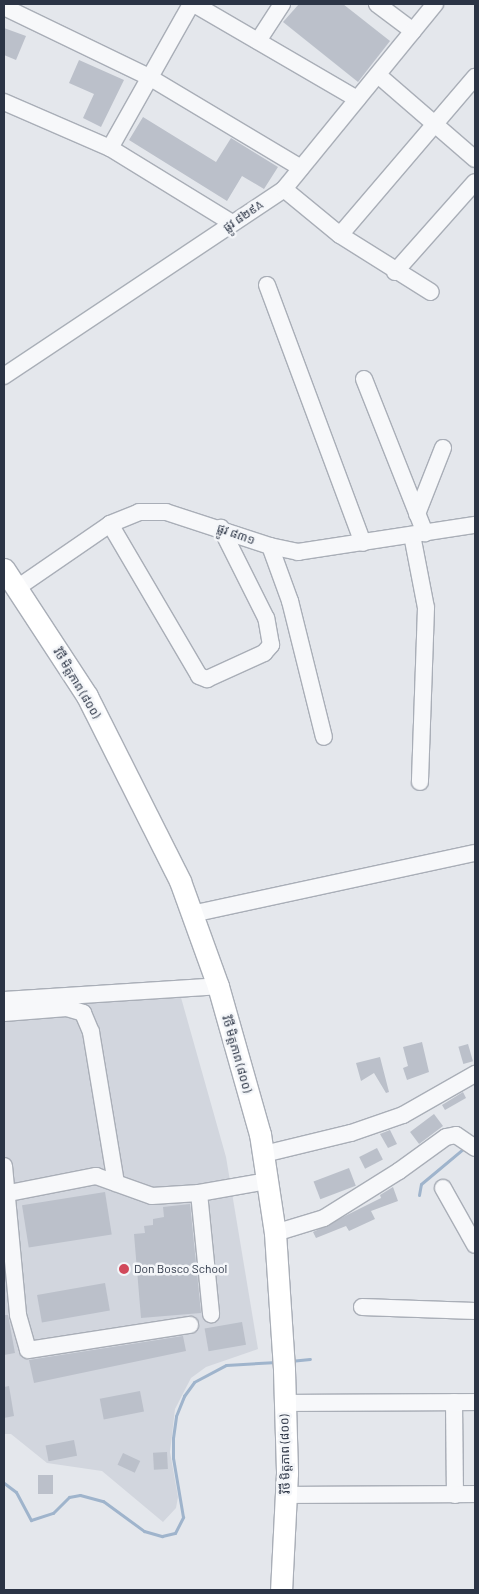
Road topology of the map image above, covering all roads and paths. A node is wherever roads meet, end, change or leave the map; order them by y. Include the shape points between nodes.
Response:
1 (193, 4) edge
2 (282, 4) edge
3 (377, 4) edge
4 (435, 4) edge
5 (4, 7) edge
6 (413, 31) junction
7 (258, 41) junction
8 (378, 75) junction
9 (149, 77) junction
10 (475, 77) edge
11 (357, 99) junction
12 (4, 102) edge
13 (436, 123) junction
14 (110, 148) junction
15 (475, 159) edge
16 (301, 168) junction
17 (475, 182) edge
18 (284, 189) junction
19 (232, 223) junction
20 (340, 235) junction
21 (395, 272) junction
22 (267, 285) dead end
23 (431, 292) dead end
24 (4, 376) edge
25 (364, 379) dead end
26 (443, 448) dead end
27 (417, 514) junction
28 (110, 524) junction
29 (475, 525) edge
30 (221, 528) junction
31 (418, 534) junction
32 (363, 543) junction
33 (270, 546) junction
34 (4, 569) edge
35 (17, 588) junction
36 (324, 737) dead end
37 (420, 782) dead end
38 (475, 853) edge
39 (192, 914) junction
40 (218, 986) junction
41 (4, 1000) edge
42 (4, 1013) edge
43 (475, 1074) edge
44 (475, 1148) edge
45 (264, 1154) junction
46 (4, 1166) edge
47 (268, 1181) junction
48 (116, 1183) junction
49 (443, 1188) dead end
50 (199, 1193) junction
51 (5, 1194) edge
52 (275, 1232) junction
53 (475, 1245) edge
54 (362, 1307) dead end
55 (475, 1311) edge
56 (211, 1314) dead end
57 (11, 1316) edge
58 (190, 1325) dead end
59 (454, 1402) junction
60 (475, 1402) edge
61 (285, 1403) junction
62 (475, 1494) edge
63 (286, 1495) junction
64 (455, 1495) junction
65 (281, 1590) edge

1 - 7 street
1 - 9 street
2 - 7 street
3 - 6 street
4 - 6 street, ផ្លូវ ៨២៩A
5 - 9 street
6 - 8 street, ផ្លូវ ៨២៩A
7 - 11 street
8 - 11 street, ផ្លូវ ៨២៩A
8 - 13 street
9 - 14 street
9 - 16 street
10 - 13 street
11 - 16 street, ផ្លូវ ៨២៩A
12 - 14 street
13 - 15 street
13 - 20 street
14 - 19 street
16 - 18 street, ផ្លូវ ៨២៩A
17 - 21 street
18 - 19 street, ផ្លូវ ៨២៩A
18 - 20 street
19 - 24 street, ផ្លូវ ៨២៩A
20 - 21 street
21 - 23 street
22 - 32 street
25 - 27 street
26 - 27 street
27 - 31 street
28 - 30 street, ផ្លូវ ៨៣១ via 139,512 166,512
28 - 30 street via 198,676 207,679 264,652 271,645 266,618
28 - 35 street, ផ្លូវ ៨៣១
29 - 31 street, ផ្លូវ ៨៣១
30 - 33 street, ផ្លូវ ៨៣១
31 - 32 street, ផ្លូវ ៨៣១
31 - 37 street via 426,608
32 - 33 street, ផ្លូវ ៨៣១ via 298,552
33 - 36 street via 290,601
34 - 35 main road, វិថី មិត្តភាព (៨០០)
35 - 39 main road, វិថី មិត្តភាព (៨០០) via 86,696 158,836
38 - 39 street
39 - 40 main road, វិថី មិត្តភាព (៨០០)
40 - 41 street
40 - 45 main road, វិថី មិត្តភាព (៨០០)
42 - 48 street via 67,1008 83,1013 91,1032
43 - 45 street via 403,1115 351,1133
44 - 52 street via 456,1135 446,1137 399,1172 324,1218
45 - 47 main road, វិថី មិត្តភាព (៨០០)
46 - 51 street
47 - 50 street
47 - 52 main road, វិថី មិត្តភាព (៨០០)
48 - 50 street via 143,1195
48 - 51 street via 96,1176
49 - 53 street
50 - 56 street
51 - 57 street
52 - 61 main road, វិថី មិត្តភាព (៨០០)
54 - 55 street
57 - 58 street via 28,1350 35,1351
59 - 60 street
59 - 61 street
59 - 64 street
61 - 63 main road, វិថី មិត្តភាព (៨០០)
62 - 64 street
63 - 64 street
63 - 65 main road, វិថី មិត្តភាព (៨០០)

